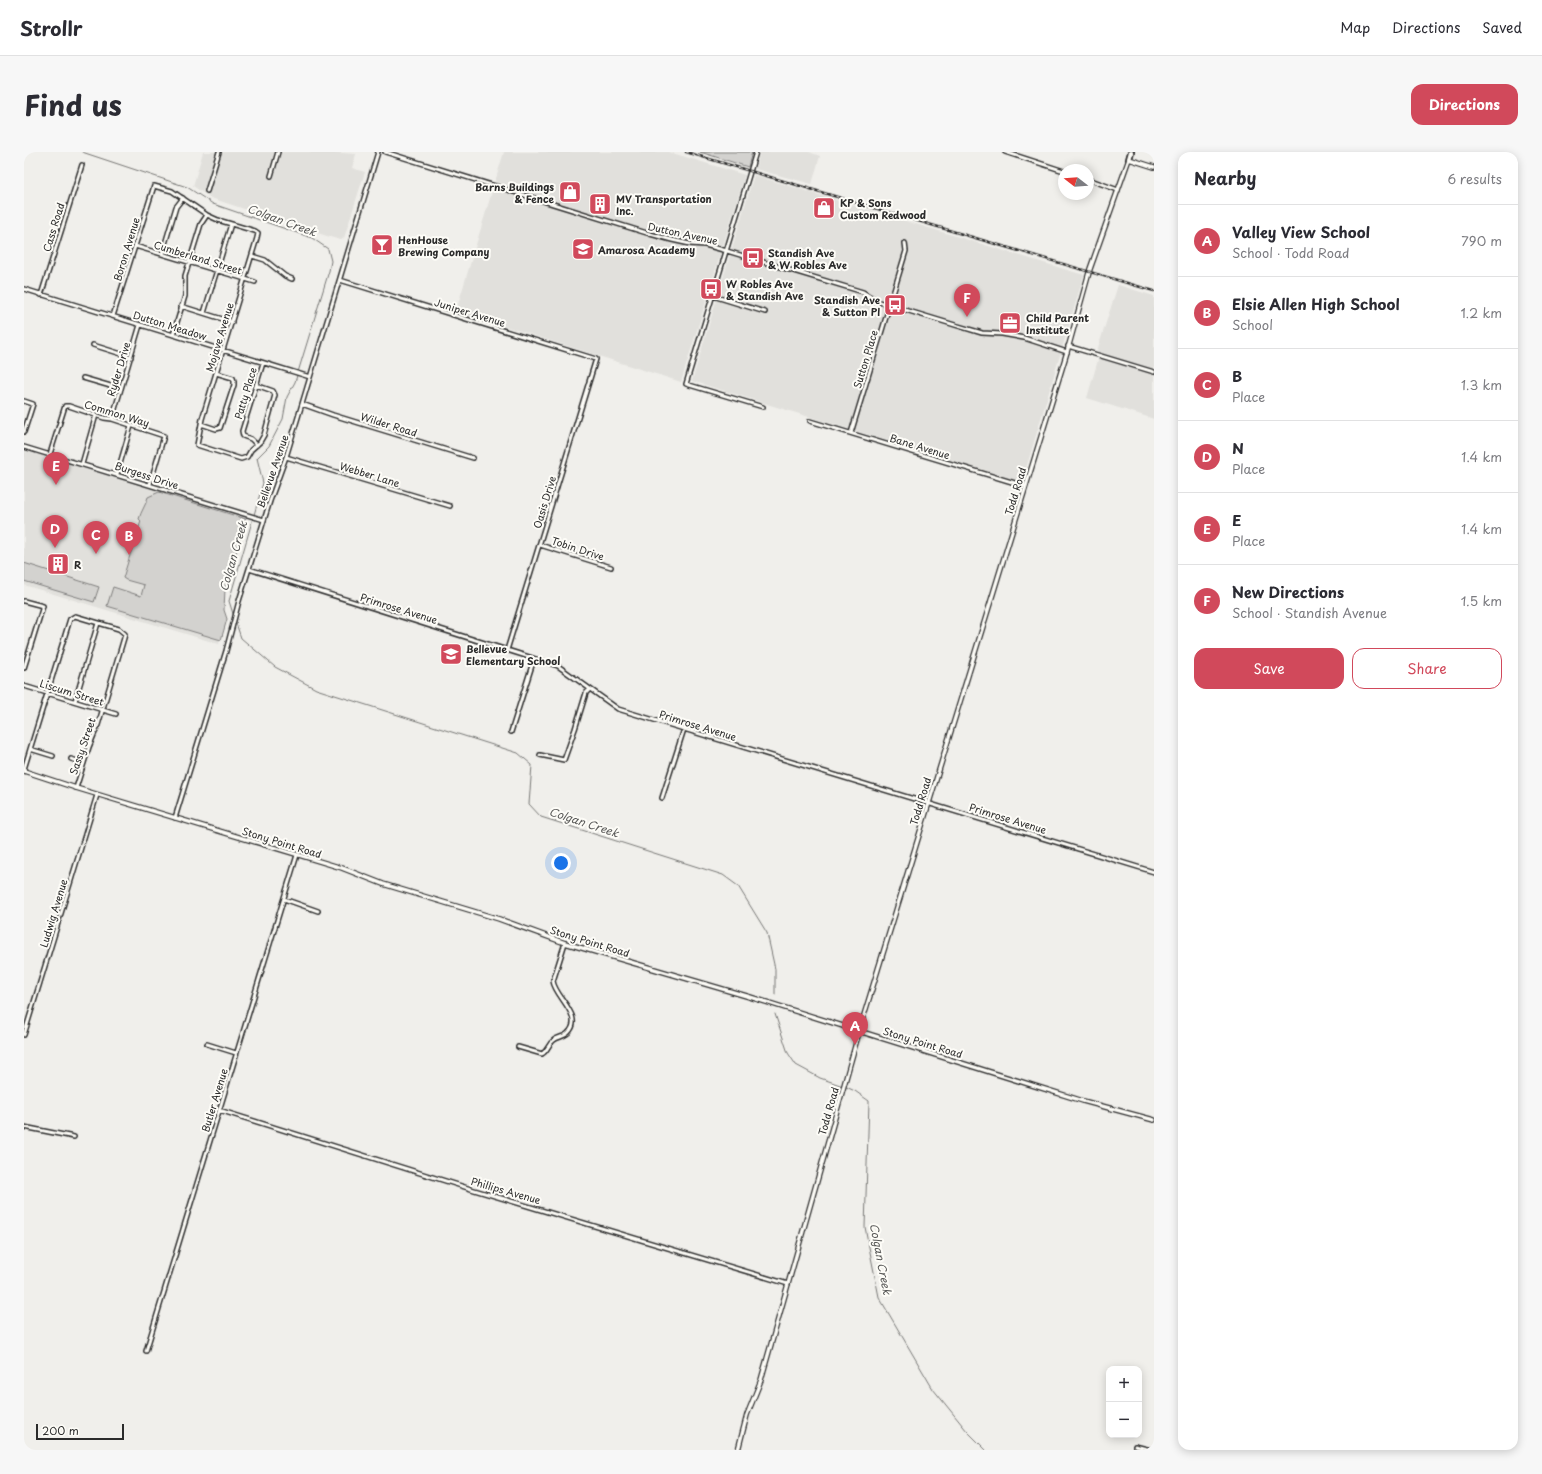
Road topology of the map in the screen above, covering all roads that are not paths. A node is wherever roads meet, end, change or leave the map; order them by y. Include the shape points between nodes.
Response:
1 (219, 152) edge
2 (278, 152) edge
3 (378, 152) edge
4 (385, 152) edge
5 (756, 152) edge
6 (1005, 152) edge
7 (1131, 152) edge
8 (1129, 159) junction
9 (82, 165) dead end
10 (1154, 167) edge
11 (1058, 169) edge
12 (270, 176) dead end
13 (1094, 182) edge
14 (1118, 190) junction
15 (207, 191) dead end
16 (183, 198) junction
17 (207, 215) junction
18 (231, 224) junction
19 (905, 243) dead end
20 (135, 246) junction
21 (727, 251) junction
22 (162, 254) junction
23 (252, 256) junction
24 (189, 262) junction
25 (217, 271) junction
26 (244, 279) junction
27 (292, 279) dead end
28 (340, 280) junction
29 (255, 282) dead end
30 (24, 289) edge
31 (41, 294) junction
32 (713, 296) junction
33 (889, 305) junction
34 (181, 306) junction
35 (765, 312) dead end
36 (204, 313) junction
37 (113, 316) junction
38 (232, 322) junction
39 (140, 325) junction
40 (173, 335) junction
41 (93, 345) dead end
42 (1068, 346) junction
43 (223, 350) junction
44 (1067, 352) junction
45 (131, 357) junction
46 (596, 359) joint
47 (263, 363) junction
48 (1154, 372) edge
49 (216, 373) junction
50 (310, 377) junction
51 (83, 378) dead end
52 (256, 386) junction
53 (121, 389) junction
54 (24, 401) edge
55 (302, 404) junction
56 (762, 407) dead end
57 (96, 415) junction
58 (112, 419) junction
59 (810, 421) dead end
60 (202, 424) junction
61 (132, 426) junction
62 (24, 432) edge
63 (851, 433) junction
64 (256, 444) junction
65 (24, 447) edge
66 (50, 454) junction
67 (286, 457) junction
68 (473, 458) dead end
69 (82, 464) junction
70 (117, 474) junction
71 (150, 484) junction
72 (1025, 486) junction
73 (450, 506) dead end
74 (264, 520) junction
75 (540, 545) junction
76 (611, 567) dead end
77 (249, 569) junction
78 (24, 600) edge
79 (98, 623) junction
80 (507, 650) junction
81 (26, 655) edge
82 (534, 659) junction
83 (24, 668) edge
84 (24, 686) edge
85 (590, 689) junction
86 (47, 693) junction
87 (75, 701) junction
88 (102, 710) junction
89 (116, 714) dead end
90 (684, 729) junction
91 (512, 732) dead end
92 (30, 749) junction
93 (540, 755) dead end
94 (53, 756) dead end
95 (71, 759) dead end
96 (84, 762) junction
97 (24, 770) edge
98 (76, 788) junction
99 (98, 795) junction
100 (662, 798) dead end
101 (928, 802) junction
102 (176, 818) junction
103 (297, 855) junction
104 (1154, 872) edge
105 (284, 899) junction
106 (318, 911) dead end
107 (565, 943) junction
108 (859, 1031) junction
109 (24, 1035) edge
110 (207, 1044) dead end
111 (518, 1048) dead end
112 (236, 1053) junction
113 (219, 1110) junction
114 (1154, 1120) edge
115 (24, 1127) edge
116 (74, 1137) dead end
117 (788, 1284) junction
118 (146, 1351) dead end
119 (1135, 1446) dead end
120 (738, 1450) edge
121 (1151, 1450) edge

1 - 15 street
2 - 12 street
3 - 28 street, Bellevue Avenue
4 - 21 street, Dutton Avenue via 650,234
5 - 21 street
6 - 11 street
7 - 8 highway
8 - 10 main road
8 - 14 main road, Todd Road
9 - 31 street, Cass Road
13 - 14 street
14 - 42 main road, Todd Road via 1090,269
16 - 17 street
16 - 20 street, Boron Avenue via 172,191 154,186
16 - 22 street via 176,207
17 - 18 street
17 - 24 street via 201,224
18 - 23 street, Mojave Avenue via 258,233
18 - 25 street
19 - 33 street, Sutton Place via 906,251
20 - 22 street, Cumberland Street
20 - 37 street, Boron Avenue
21 - 32 street
21 - 33 street, Dutton Avenue via 863,292
22 - 24 street, Cumberland Street
23 - 26 street, Mojave Avenue
23 - 27 street via 265,260
24 - 25 street, Cumberland Street
24 - 34 street via 185,276 185,296
25 - 26 street, Cumberland Street
25 - 36 street
26 - 29 street, Cumberland Street
26 - 38 street, Mojave Avenue
28 - 46 street, Juniper Avenue
28 - 50 street, Bellevue Avenue
30 - 31 street, Dutton Meadow
31 - 37 street, Dutton Meadow
32 - 35 street
32 - 56 street via 686,384
33 - 44 street, Dutton Avenue via 982,333 1024,338
33 - 63 street, Sutton Place
34 - 36 street
34 - 40 street
36 - 38 street
37 - 39 street, Dutton Meadow
38 - 43 street, Mojave Avenue
39 - 40 street, Dutton Meadow
39 - 45 street, Ryder Drive
40 - 43 street, Dutton Meadow
41 - 45 street
42 - 44 main road, Todd Road
42 - 48 street
43 - 47 street, Dutton Meadow
43 - 49 street, Mojave Avenue
44 - 72 main road, Todd Road
45 - 53 street, Ryder Drive
46 - 75 street, Oasis Drive
47 - 50 street, Dutton Meadow
47 - 52 street, Patty Place
49 - 60 street, Mojave Avenue
49 - 60 street via 233,378 234,385 220,428
50 - 55 street, Bellevue Avenue
51 - 53 street
52 - 64 street, Patty Place via 242,431 243,436
52 - 64 street via 273,391 275,395 264,435
53 - 58 street, Ryder Drive
54 - 62 street via 33,404
55 - 67 street, Bellevue Avenue
55 - 68 street, Wilder Road
57 - 58 street, Common Way
57 - 66 street, Common Way via 65,406
57 - 69 street
58 - 61 street, Common Way
59 - 63 street, Bane Avenue
60 - 64 street, Mojave Avenue via 197,445 243,459
61 - 70 street
61 - 71 street, Common Way via 164,436
63 - 72 street, Bane Avenue
65 - 66 street, Burgess Drive
66 - 69 street, Burgess Drive
67 - 73 street, Webber Lane
67 - 74 street, Bellevue Avenue
69 - 70 street, Burgess Drive
70 - 71 street, Burgess Drive
71 - 74 street, Burgess Drive
72 - 101 main road, Todd Road
74 - 77 street, Bellevue Avenue
75 - 76 street, Tobin Drive
75 - 80 street, Oasis Drive
77 - 80 street, Primrose Avenue
77 - 102 street, Bellevue Avenue
78 - 81 street via 43,606
79 - 86 street via 75,616 70,619
79 - 87 street
79 - 88 street, Sassy Street via 119,629 125,634
80 - 82 street, Primrose Avenue
81 - 83 street
82 - 85 street, Primrose Avenue via 558,666
82 - 91 street
84 - 86 street, Liscum Street
85 - 90 street, Primrose Avenue via 618,709
85 - 93 street via 586,693 564,760
86 - 87 street, Liscum Street
86 - 92 street
87 - 88 street, Liscum Street
88 - 89 street, Liscum Street
88 - 96 street, Sassy Street
90 - 100 street
90 - 101 street, Primrose Avenue
92 - 94 street
92 - 97 street
95 - 96 street
96 - 98 street, Sassy Street
97 - 98 main road, Stony Point Road
98 - 99 main road, Stony Point Road
99 - 102 main road, Stony Point Road
99 - 109 street, Ludwig Avenue
101 - 104 street, Primrose Avenue
101 - 108 main road, Todd Road
102 - 103 main road, Stony Point Road
103 - 105 street, Butler Avenue
103 - 107 main road, Stony Point Road via 342,868 388,886 499,919
105 - 106 street
105 - 112 street, Butler Avenue
107 - 108 main road, Stony Point Road
107 - 111 street via 553,981 572,1014 570,1030 554,1040 542,1054
108 - 114 main road, Stony Point Road via 1094,1104
108 - 117 main road, Todd Road
110 - 112 street
112 - 113 street, Butler Avenue
113 - 117 street, Phillips Avenue
113 - 118 street, Butler Avenue
115 - 116 street
117 - 120 main road, Todd Road via 761,1380 746,1415
119 - 121 street

